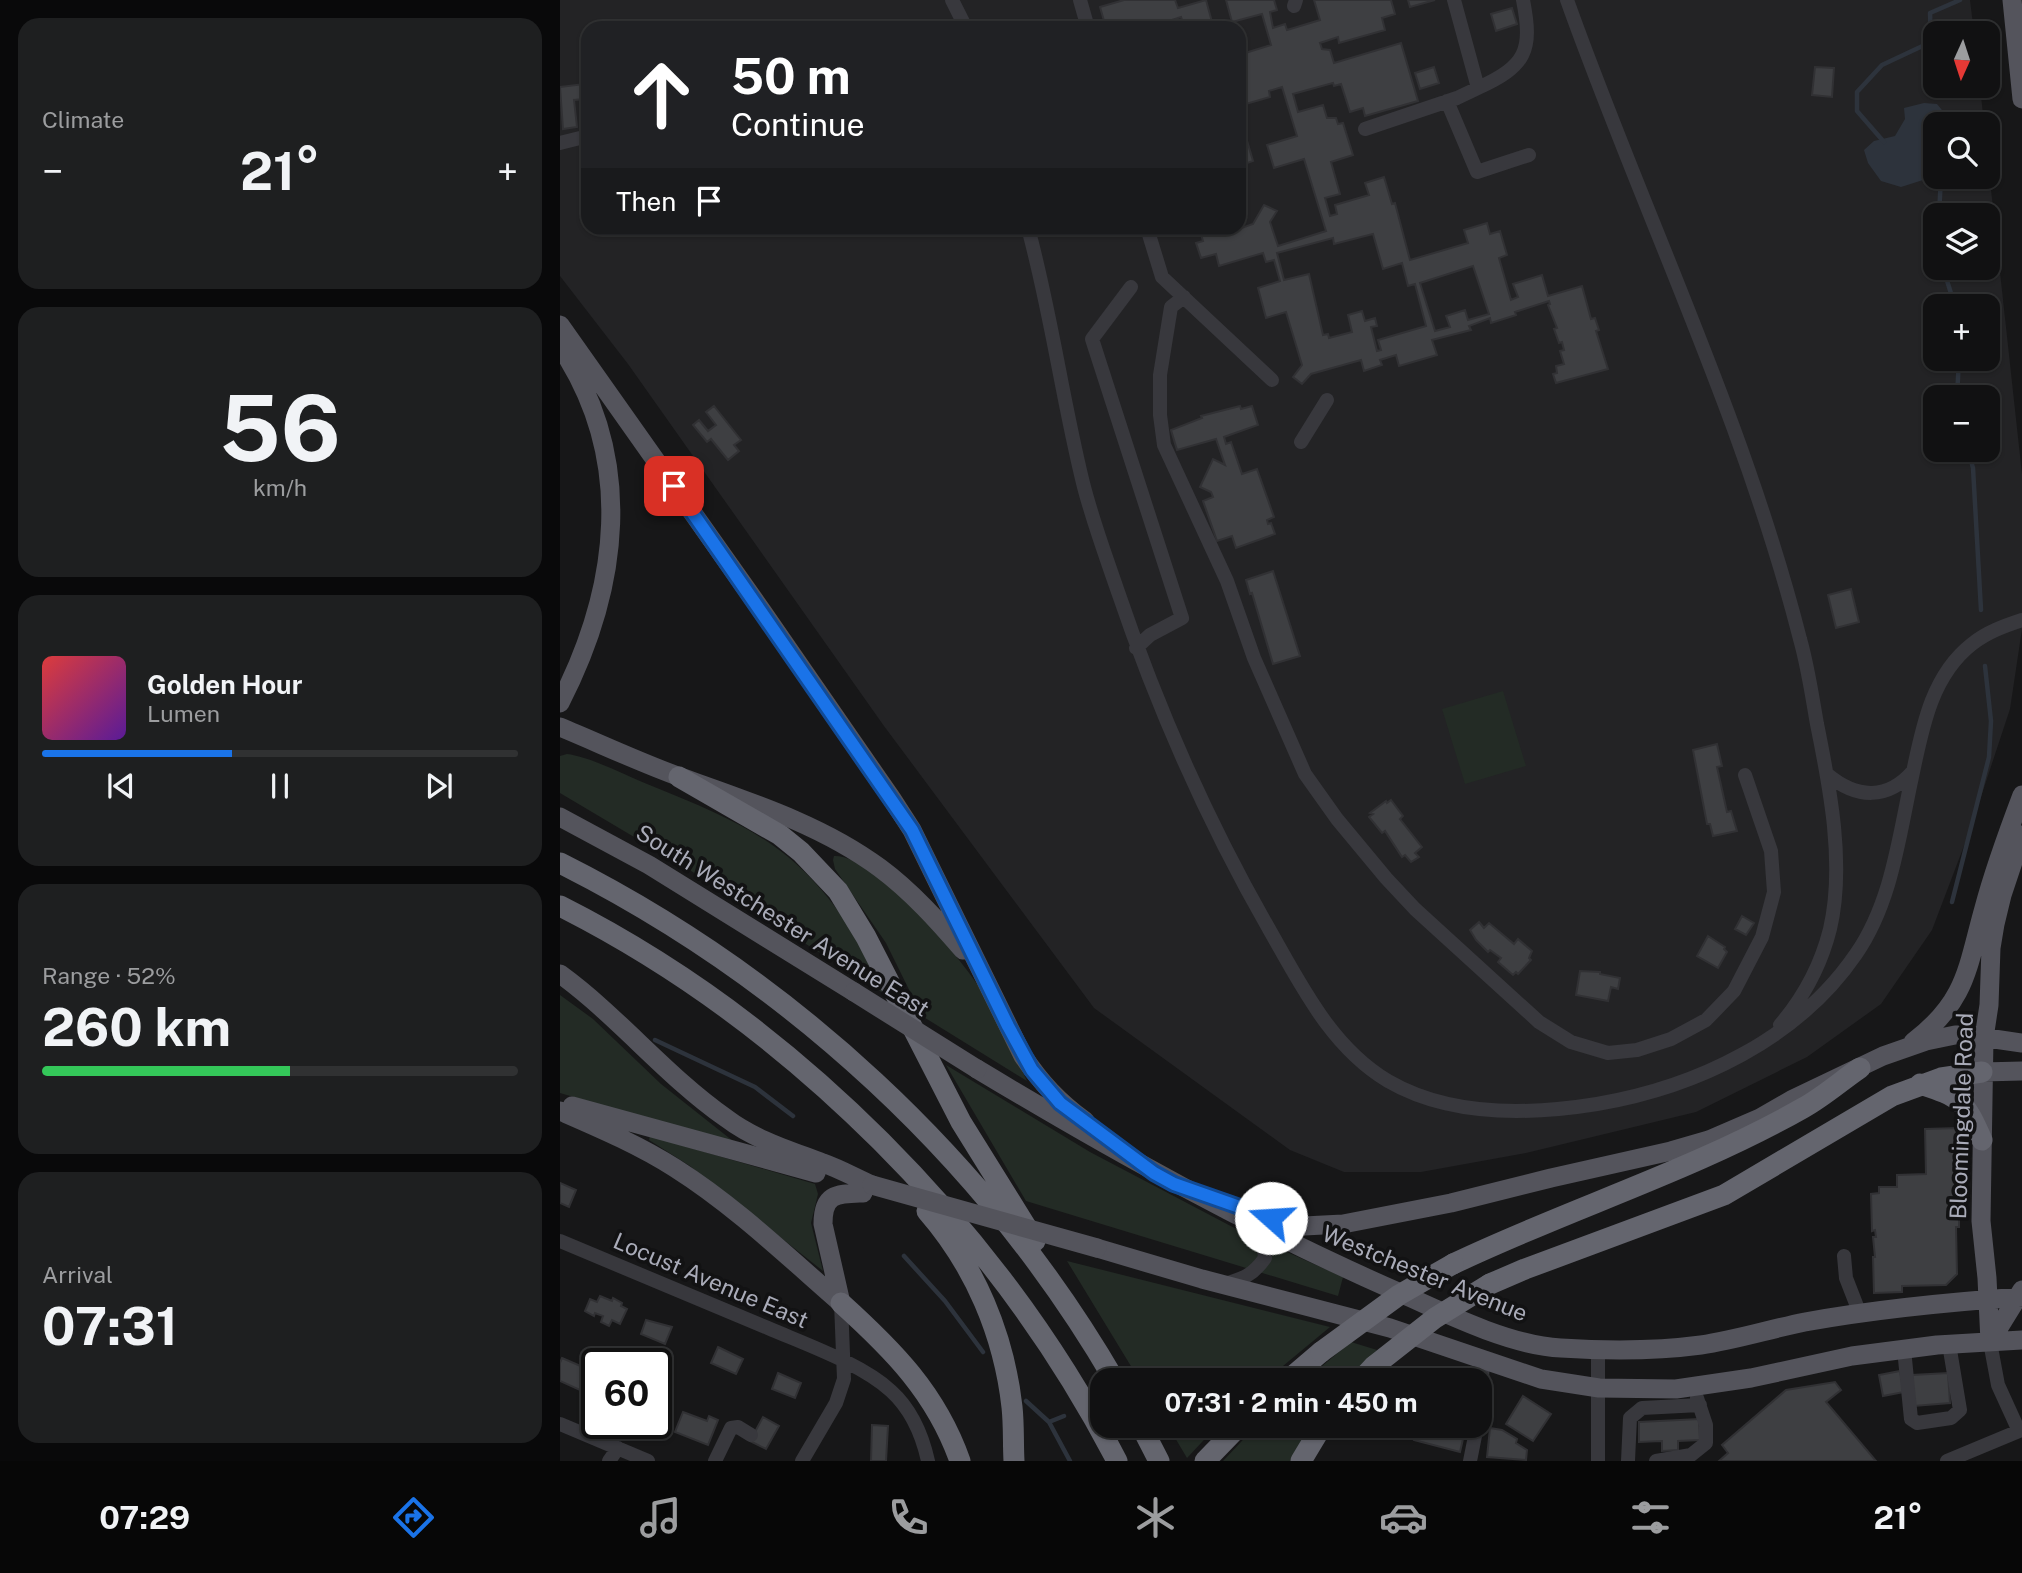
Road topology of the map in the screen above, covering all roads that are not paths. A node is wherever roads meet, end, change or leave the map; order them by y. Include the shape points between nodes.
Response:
1 (952, 0) edge
2 (1080, 0) edge
3 (1454, 0) edge
4 (1523, 0) edge
5 (1567, 0) edge
6 (2011, 0) edge
7 (962, 21) edge
8 (1086, 21) edge
9 (1478, 88) junction
10 (2022, 99) edge
11 (1447, 101) junction
12 (1365, 129) dead end
13 (581, 138) edge
14 (560, 143) edge
15 (1529, 155) dead end
16 (1030, 235) edge
17 (1149, 235) edge
18 (1131, 287) dead end
19 (1184, 297) junction
20 (560, 325) edge
21 (560, 346) edge
22 (1272, 380) dead end
23 (1327, 400) dead end
24 (1301, 442) dead end
25 (2022, 620) edge
26 (1136, 648) junction
27 (560, 703) edge
28 (560, 727) edge
29 (1913, 771) junction
30 (1745, 775) dead end
31 (1828, 775) junction
32 (679, 777) junction
33 (2022, 795) edge
34 (560, 804) edge
35 (560, 817) edge
36 (2022, 835) edge
37 (560, 863) edge
38 (649, 865) junction
39 (560, 906) edge
40 (979, 970) junction
41 (560, 974) edge
42 (1984, 1038) junction
43 (1761, 1043) junction
44 (2022, 1043) edge
45 (1902, 1048) junction
46 (1860, 1068) junction
47 (977, 1069) joint
48 (2022, 1071) edge
49 (1982, 1072) junction
50 (1920, 1084) junction
51 (827, 1090) junction
52 (560, 1102) edge
53 (560, 1111) edge
54 (1982, 1140) junction
55 (1154, 1173) junction
56 (860, 1184) junction
57 (1174, 1184) junction
58 (1262, 1229) junction
59 (560, 1241) edge
60 (1843, 1256) dead end
61 (1223, 1284) junction
62 (2020, 1295) edge
63 (1988, 1300) junction
64 (841, 1303) junction
65 (1860, 1314) junction
66 (1078, 1322) junction
67 (2022, 1340) edge
68 (1990, 1342) junction
69 (1949, 1344) junction
70 (1598, 1349) junction
71 (1904, 1349) junction
72 (1483, 1360) junction
73 (843, 1362) junction
74 (1107, 1368) edge
75 (1302, 1368) edge
76 (1374, 1368) edge
77 (1483, 1368) edge
78 (1692, 1387) junction
79 (1599, 1388) junction
80 (1652, 1399) junction
81 (1700, 1405) junction
82 (560, 1424) edge
83 (751, 1435) dead end
84 (1147, 1438) edge
85 (1227, 1438) edge
86 (1315, 1438) edge
87 (1475, 1438) edge
88 (614, 1455) edge
89 (1208, 1458) edge
90 (648, 1461) edge
91 (715, 1461) edge
92 (802, 1461) edge
93 (928, 1461) edge
94 (960, 1461) edge
95 (1014, 1461) edge
96 (1117, 1461) edge
97 (1159, 1461) edge
98 (1301, 1461) edge
99 (1470, 1461) edge
100 (1598, 1461) edge
101 (1628, 1461) edge
102 (1656, 1461) edge
103 (1947, 1461) edge

1 - 7 street
2 - 8 street
3 - 9 street
4 - 9 street via 1529,31 1525,52 1502,77
5 - 31 street via 1752,481 1801,640
6 - 10 main road
9 - 11 street
11 - 12 street
11 - 15 street via 1477,172
13 - 14 street
16 - 26 street via 1083,484
17 - 19 street via 1162,276
18 - 26 street via 1092,339 1182,618
19 - 22 street
19 - 30 street via 1171,307 1160,375 1164,445 1227,581 1254,658 1306,774 1337,819 1396,888 1539,1021 1571,1042 1608,1054 1637,1050 1706,1020 1734,992 1762,937 1774,891 1770,851
20 - 40 main road via 912,830
21 - 27 main road via 581,382 597,425 611,508 609,560 598,611
23 - 24 street
25 - 29 street via 1996,628 1955,661 1931,699
26 - 43 street via 1200,797 1296,976 1330,1029 1385,1079 1424,1098 1473,1108 1581,1106 1670,1086
28 - 32 main road
29 - 31 street via 1904,782 1881,793 1856,791
29 - 43 street via 1885,894 1860,949 1808,1010
31 - 43 street via 1835,864 1830,929 1808,986
32 - 40 main road via 776,813 855,851 926,909
32 - 66 highway via 780,835 838,891 961,1122
33 - 45 main road via 1962,987 1946,1011
34 - 38 main road
35 - 38 main road, South Westchester Avenue East
36 - 42 main road, Bloomingdale Road via 1995,924
37 - 66 highway via 724,960 853,1061 977,1187
38 - 47 main road, South Westchester Avenue East, bridge
39 - 51 highway via 702,992
40 - 55 main road via 1041,1083 1060,1103
41 - 56 main road via 726,1119
42 - 44 main road
42 - 45 main road via 1955,1035
42 - 49 main road, Bloomingdale Road
45 - 46 main road
46 - 57 main road via 1696,1144 1343,1224 1304,1226
46 - 75 highway, bridge via 1806,1106 1761,1130 1453,1264 1399,1296
47 - 55 main road, Westchester Avenue
48 - 49 main road
49 - 50 highway
49 - 54 main road, Bloomingdale Road
50 - 54 highway via 1961,1102
50 - 76 highway, bridge via 1724,1195 1490,1284 1435,1318
51 - 95 highway via 937,1223 974,1279 1005,1366
51 - 96 highway via 903,1164 986,1259 1048,1344
52 - 56 main road
53 - 64 main road via 675,1168 739,1214
54 - 63 main road, Bloomingdale Road via 1981,1221
55 - 57 main road, Westchester Avenue
56 - 61 main road, bridge
56 - 64 main road via 830,1198 823,1213
57 - 58 main road, Westchester Avenue
58 - 61 street via 1265,1258 1244,1279
58 - 70 main road, Westchester Avenue via 1424,1304 1506,1336 1559,1348
59 - 73 street, Locust Avenue East
60 - 65 street
61 - 72 main road via 1390,1328
62 - 63 main road, Westchester Avenue
62 - 68 main road
63 - 65 main road, Westchester Avenue
63 - 68 main road, Bloomingdale Road
64 - 73 street
64 - 94 highway via 920,1383 943,1419
65 - 70 main road, Westchester Avenue via 1702,1345
66 - 74 highway
67 - 68 main road
68 - 69 main road
68 - 103 street via 1998,1385 2019,1432
69 - 71 main road
69 - 71 street via 1961,1410 1951,1419 1911,1419
70 - 79 street
71 - 78 main road
72 - 77 street
72 - 79 main road via 1541,1379
73 - 92 street via 844,1379 836,1403
73 - 93 street, Locust Avenue East via 874,1377 900,1401 917,1426
78 - 80 main road
78 - 81 street
79 - 80 main road
79 - 100 street
80 - 81 street
80 - 101 street via 1630,1418
81 - 102 street via 1706,1443 1691,1455
82 - 88 street
83 - 91 street via 731,1428
84 - 97 highway
85 - 89 highway
86 - 98 highway
87 - 99 street
88 - 90 street

